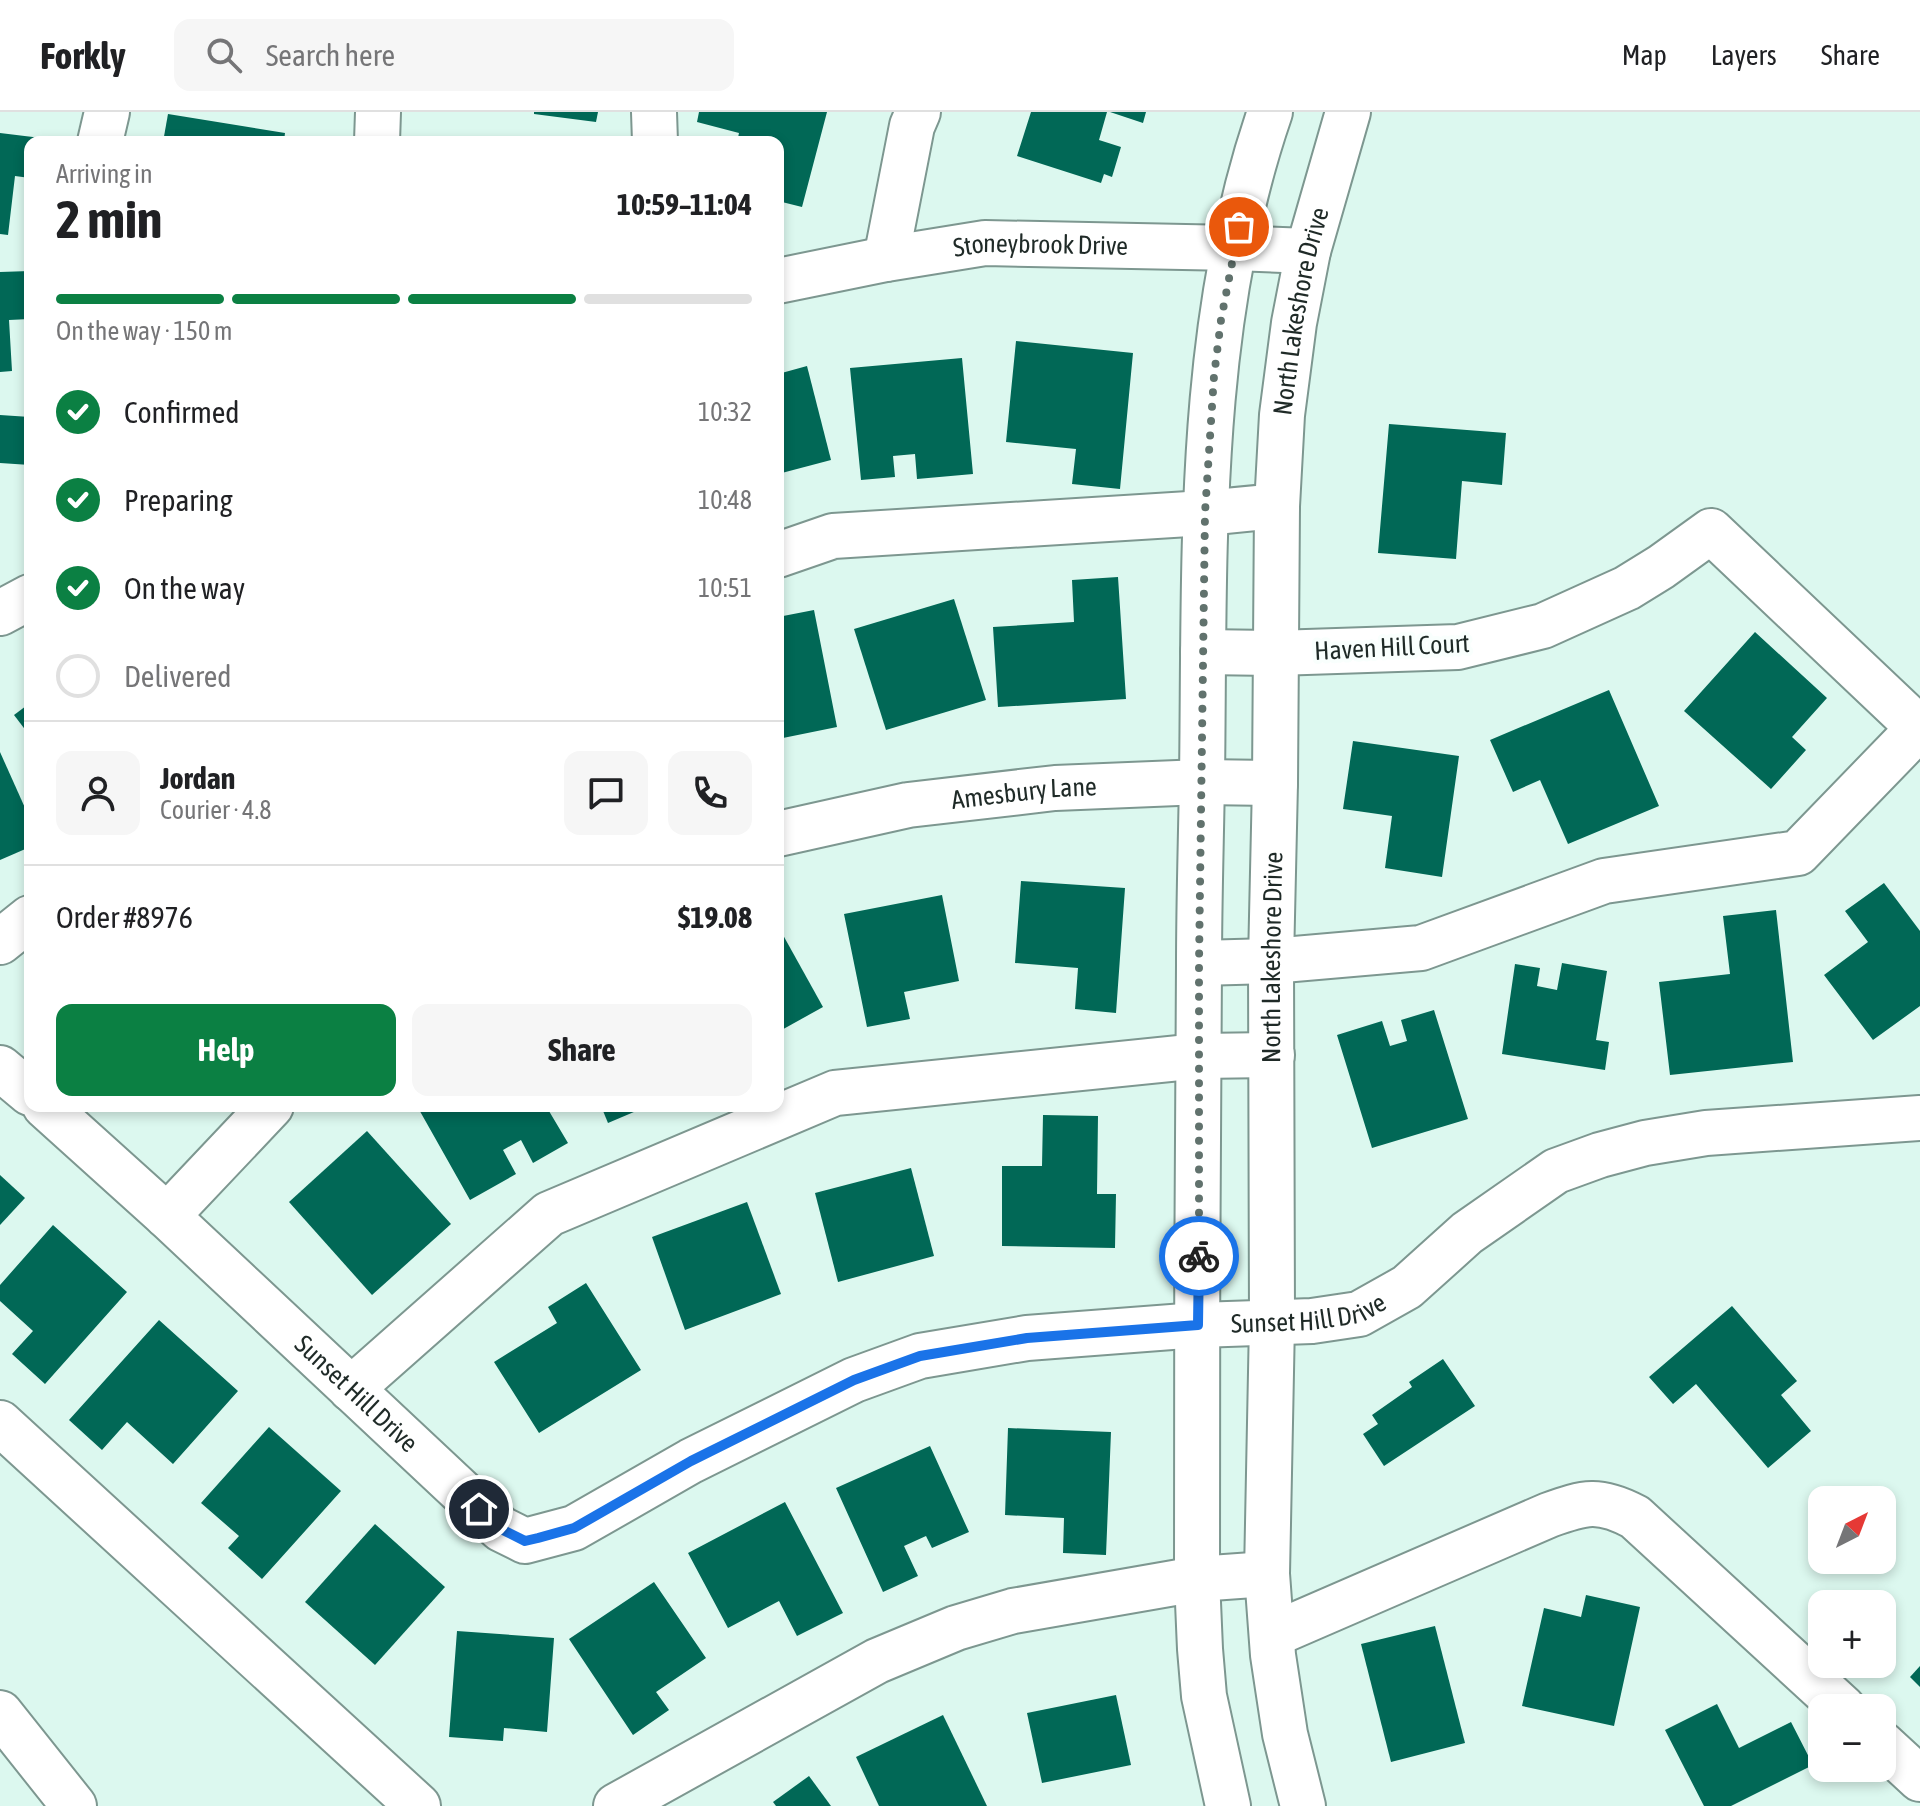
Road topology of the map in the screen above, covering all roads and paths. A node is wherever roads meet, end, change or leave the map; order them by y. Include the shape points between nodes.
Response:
1 (107, 112) edge
2 (378, 112) edge
3 (654, 112) edge
4 (918, 112) edge
5 (1270, 112) edge
6 (1348, 112) edge
7 (101, 136) edge
8 (377, 136) edge
9 (655, 136) edge
10 (1234, 248) junction
11 (1308, 251) junction
12 (886, 259) junction
13 (784, 280) edge
14 (1277, 506) junction
15 (1205, 513) junction
16 (784, 553) edge
17 (24, 600) edge
18 (0, 613) edge
19 (1203, 652) junction
20 (1276, 653) junction
21 (1202, 782) junction
22 (1275, 783) junction
23 (784, 833) edge
24 (24, 923) edge
25 (0, 942) edge
26 (1271, 961) junction
27 (1199, 963) junction
28 (1272, 1055) junction
29 (1199, 1056) junction
30 (0, 1068) edge
31 (24, 1088) edge
32 (52, 1112) edge
33 (265, 1112) edge
34 (1920, 1118) edge
35 (167, 1216) junction
36 (1272, 1322) junction
37 (1198, 1325) junction
38 (351, 1389) junction
39 (0, 1423) edge
40 (1267, 1574) junction
41 (1197, 1579) junction
42 (1272, 1635) junction
43 (1828, 1694) edge
44 (0, 1713) edge
45 (1896, 1757) edge
46 (1920, 1779) edge
47 (74, 1806) edge
48 (418, 1806) edge
49 (616, 1806) edge
50 (1228, 1806) edge
51 (1303, 1806) edge

1 - 7 street
2 - 8 street
3 - 9 street
4 - 12 street
5 - 10 street
6 - 11 street, North Lakeshore Drive
10 - 11 street, Stoneybrook Drive
10 - 12 street, Stoneybrook Drive via 985,243
10 - 15 street via 1214,376
11 - 14 street, North Lakeshore Drive via 1287,372
12 - 13 street, Stoneybrook Drive
14 - 15 street
14 - 20 street, North Lakeshore Drive
15 - 16 street via 833,536
15 - 19 street
17 - 18 street
19 - 20 street, Haven Hill Court
19 - 21 street
20 - 22 street, North Lakeshore Drive
20 - 26 street, Haven Hill Court via 1458,647 1543,626 1627,588 1711,531 1919,728 1798,853 1604,881 1421,948
21 - 22 street, Amesbury Lane
21 - 23 street, Amesbury Lane via 1055,788 923,803
21 - 27 street
22 - 26 street, North Lakeshore Drive
24 - 25 street
26 - 27 street
26 - 28 street, North Lakeshore Drive
27 - 29 street
28 - 29 street
28 - 36 street, North Lakeshore Drive
29 - 37 street
29 - 38 street via 835,1093 549,1214
30 - 31 street
32 - 35 street, Sunset Hill Drive
33 - 35 street
34 - 36 street, Sunset Hill Drive via 1706,1133 1600,1155 1556,1171 1467,1233 1407,1287 1359,1314
35 - 38 street, Sunset Hill Drive
36 - 37 street, Sunset Hill Drive
36 - 40 street, North Lakeshore Drive
37 - 38 street, Sunset Hill Drive via 1027,1338 920,1356 854,1380 705,1454 574,1528 525,1541 501,1529
37 - 41 street
39 - 48 street
40 - 41 street
40 - 42 street, North Lakeshore Drive
41 - 49 street via 1013,1611 956,1628 877,1661
41 - 50 street via 1204,1696
42 - 43 street via 1549,1515 1606,1504 1635,1517
42 - 51 street, North Lakeshore Drive via 1285,1734
44 - 47 street
45 - 46 street

